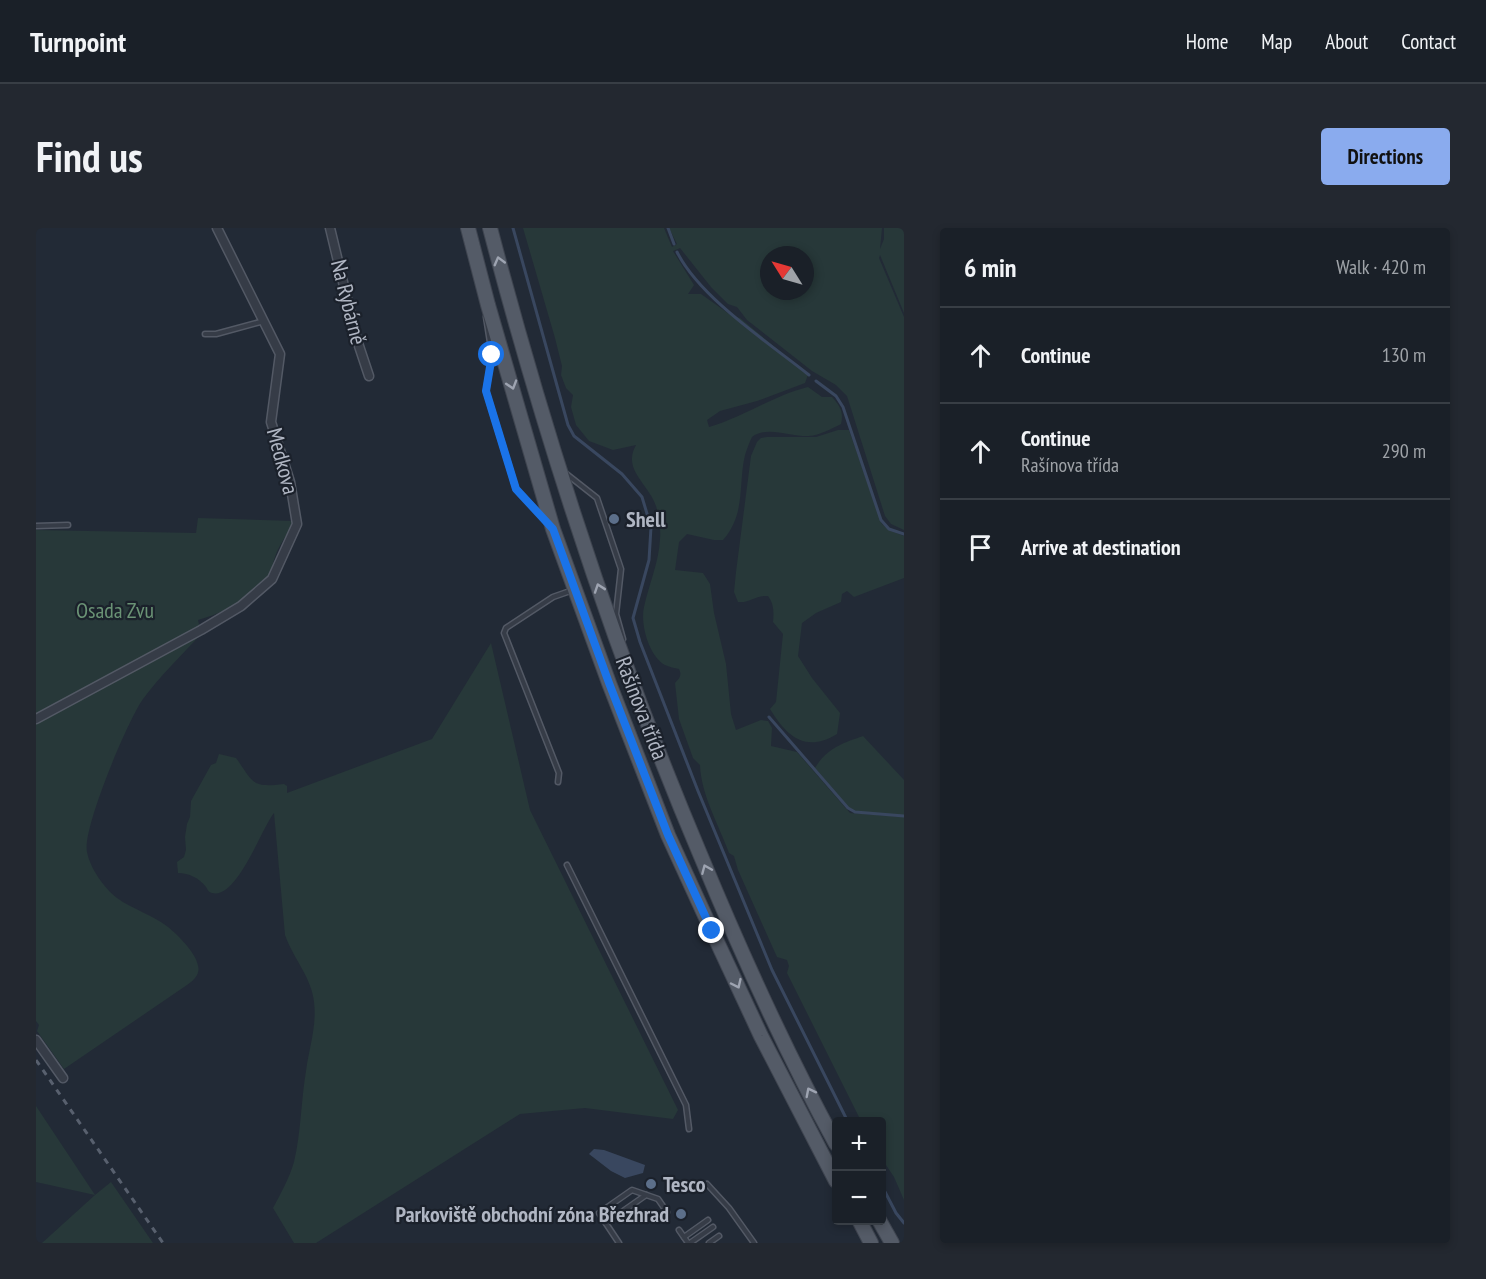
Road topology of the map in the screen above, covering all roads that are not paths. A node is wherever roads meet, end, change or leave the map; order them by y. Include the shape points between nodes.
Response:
1 (217, 228) edge
2 (330, 228) edge
3 (468, 228) edge
4 (490, 228) edge
5 (488, 305) junction
6 (265, 321) junction
7 (205, 334) dead end
8 (369, 376) dead end
9 (558, 467) junction
10 (68, 525) dead end
11 (36, 526) edge
12 (553, 529) junction
13 (575, 589) junction
14 (623, 660) junction
15 (36, 719) edge
16 (558, 782) dead end
17 (567, 865) dead end
18 (36, 1040) edge
19 (63, 1078) dead end
20 (689, 1129) dead end
21 (832, 1134) edge
22 (832, 1171) edge
23 (707, 1184) dead end
24 (646, 1195) junction
25 (667, 1212) dead end
26 (708, 1221) dead end
27 (606, 1222) junction
28 (861, 1225) edge
29 (881, 1225) edge
30 (712, 1227) dead end
31 (679, 1230) dead end
32 (719, 1236) dead end
33 (684, 1237) junction
34 (619, 1243) edge
35 (689, 1243) edge
36 (709, 1243) edge
37 (754, 1243) edge
38 (871, 1243) edge
39 (892, 1243) edge

1 - 6 street, Medkova
2 - 8 street, Na Rybárně
3 - 5 main road, Rašínova třída
9 -> 4 main road, Rašínova třída
5 -> 12 main road, Rašínova třída
5 - 12 lane via 486,322 492,355 486,391 516,489
6 - 7 lane
6 - 15 street, Medkova via 280,354 271,422 290,482 297,524 272,579 241,606 201,630
14 -> 9 main road, Rašínova třída
9 - 14 lane via 597,498 621,569 616,614 624,641
10 - 11 lane
12 - 13 main road, Rašínova třída
13 - 16 lane via 554,597 504,633 559,773
13 -> 22 main road, Rašínova třída via 668,835 761,1036
21 -> 14 main road, Rašínova třída via 728,922
17 - 20 lane via 686,1105
18 - 19 street
23 - 37 lane
24 - 25 lane via 658,1199
24 - 27 lane
24 - 27 lane via 632,1190 599,1213
26 - 33 lane
27 - 34 lane
28 - 38 main road
29 - 39 main road
30 - 35 lane
31 - 33 lane
32 - 36 lane
33 - 35 lane

